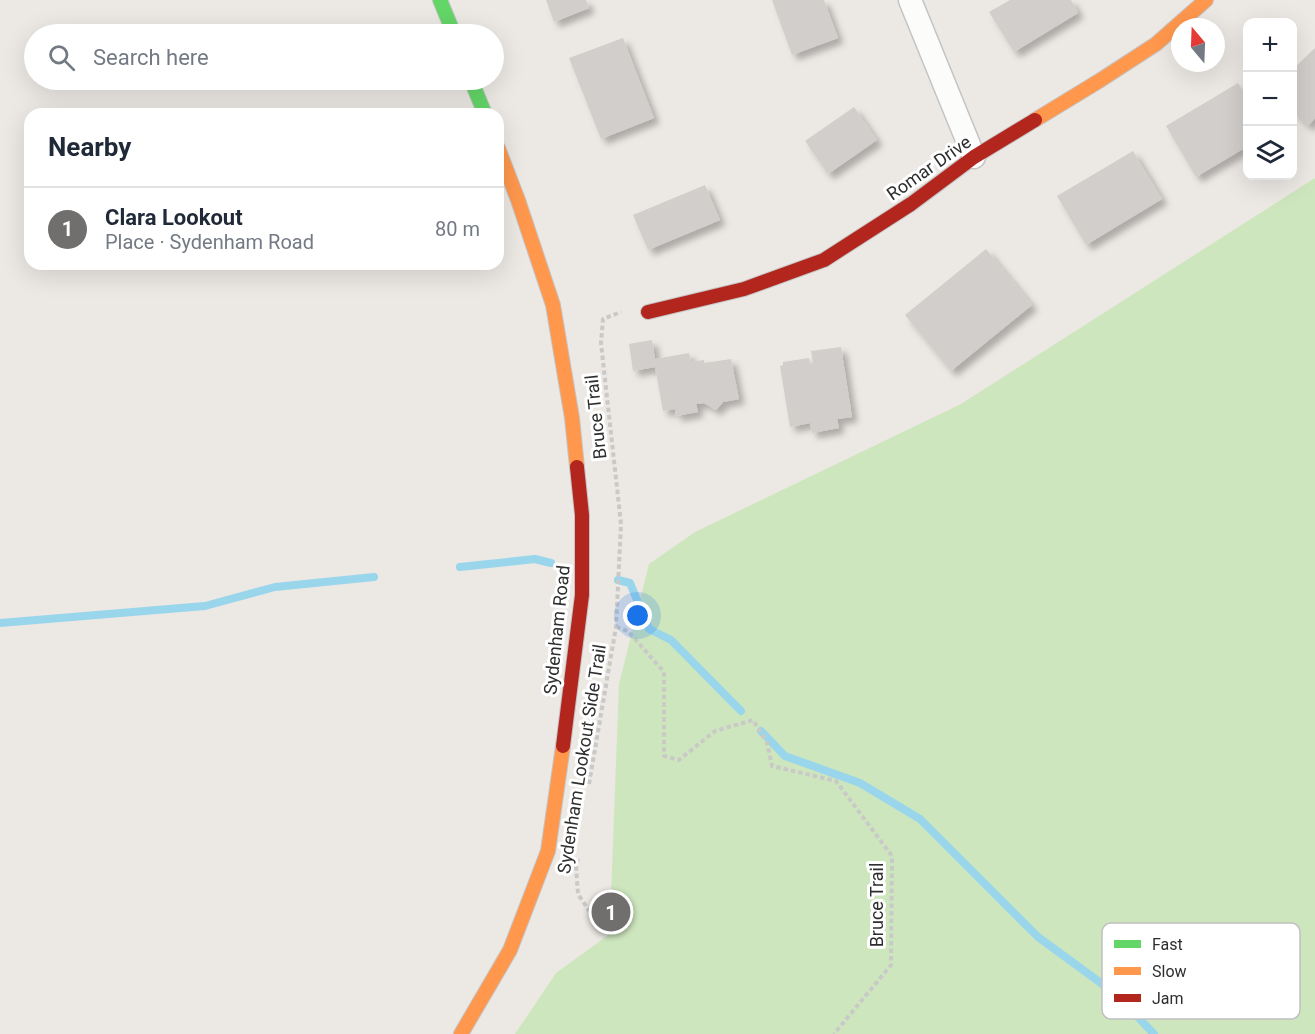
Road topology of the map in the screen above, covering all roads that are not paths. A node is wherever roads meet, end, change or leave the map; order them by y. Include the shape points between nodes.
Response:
1 (440, 0) edge
2 (910, 0) edge
3 (1206, 0) edge
4 (450, 24) edge
5 (475, 90) edge
6 (483, 108) edge
7 (974, 157) junction
8 (504, 164) edge
9 (648, 312) road end
10 (461, 1034) edge

1 - 4 main road
2 - 7 street
3 - 7 main road, Romar Drive via 1156,44
5 - 6 main road
7 - 9 main road, Romar Drive via 824,260 744,289
8 - 10 main road, Sydenham Road via 553,305 580,493 582,595 548,851 510,950

